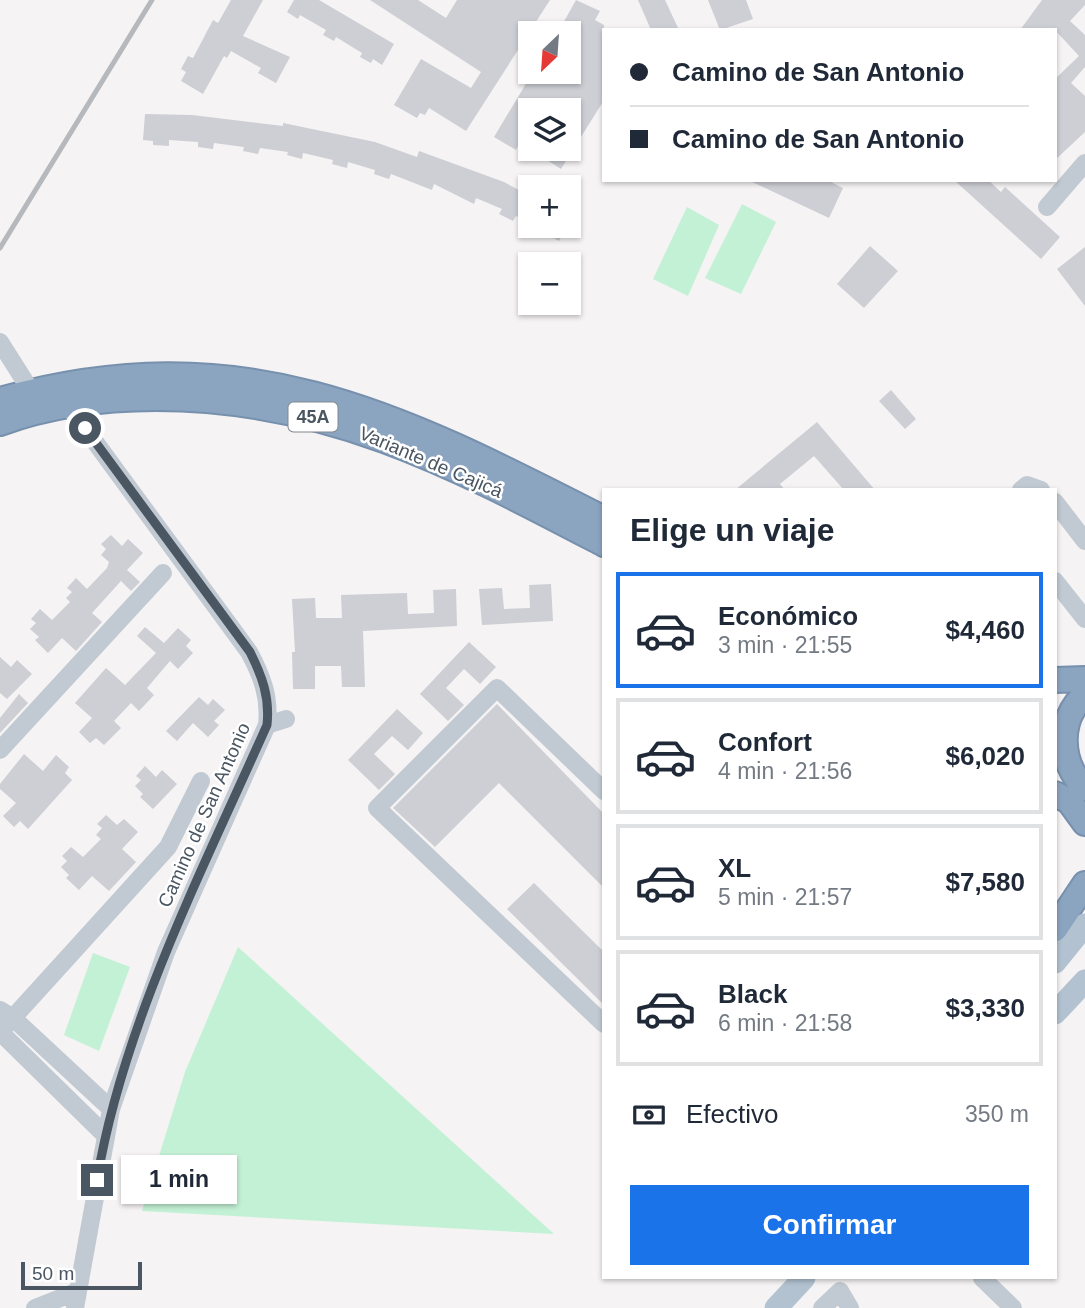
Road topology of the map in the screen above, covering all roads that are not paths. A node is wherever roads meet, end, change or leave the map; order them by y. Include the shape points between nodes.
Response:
1 (1085, 163) edge
2 (1047, 207) dead end
3 (0, 342) edge
4 (31, 391) junction
5 (0, 400) edge
6 (68, 405) junction
7 (0, 423) edge
8 (1057, 505) edge
9 (602, 518) edge
10 (1085, 541) edge
11 (602, 543) edge
12 (163, 573) dead end
13 (1057, 584) edge
14 (1085, 619) edge
15 (1085, 679) edge
16 (1057, 680) edge
17 (1085, 695) edge
18 (286, 719) dead end
19 (267, 725) junction
20 (0, 750) edge
21 (1057, 778) edge
22 (201, 781) dead end
23 (602, 789) edge
24 (1085, 790) edge
25 (1057, 795) edge
26 (1085, 823) edge
27 (1085, 884) edge
28 (1085, 925) edge
29 (1057, 926) edge
30 (1057, 960) edge
31 (1085, 981) edge
32 (1057, 1011) edge
33 (7, 1014) edge
34 (602, 1022) edge
35 (0, 1032) edge
36 (111, 1109) junction
37 (104, 1134) junction
38 (803, 1279) edge
39 (852, 1279) edge
40 (983, 1279) edge
41 (840, 1291) junction
42 (76, 1299) edge
43 (35, 1308) edge
44 (776, 1308) edge
45 (822, 1308) edge
46 (850, 1308) edge
47 (1013, 1308) edge

1 - 2 street
3 - 4 street
4 - 5 highway, Variante de Cajicá / 45A
4 - 9 highway, Variante de Cajicá / 45A via 150,374 286,386 414,426
6 - 7 highway, Variante de Cajicá / 45A
6 - 11 highway, Variante de Cajicá / 45A via 121,398 193,398 295,411 384,438
6 - 19 street, Camino de San Antonio via 250,652 267,694
8 - 10 street
12 - 20 street
13 - 14 street
15 - 16 highway
17 - 24 highway via 1076,702 1065,726 1064,754
18 - 19 street
19 - 36 street, Camino de San Antonio via 166,952
21 - 24 highway
22 - 33 street via 168,847
23 - 34 street via 497,688 377,808
25 - 26 highway via 1069,802
27 - 29 highway
28 - 30 main road
31 - 32 main road
33 - 35 street
33 - 36 street
35 - 37 street
36 - 37 street, Camino de San Antonio
37 - 42 street, Camino de San Antonio via 80,1246
38 - 44 main road
39 - 41 street
40 - 47 street
41 - 45 street
41 - 46 street
42 - 43 street

